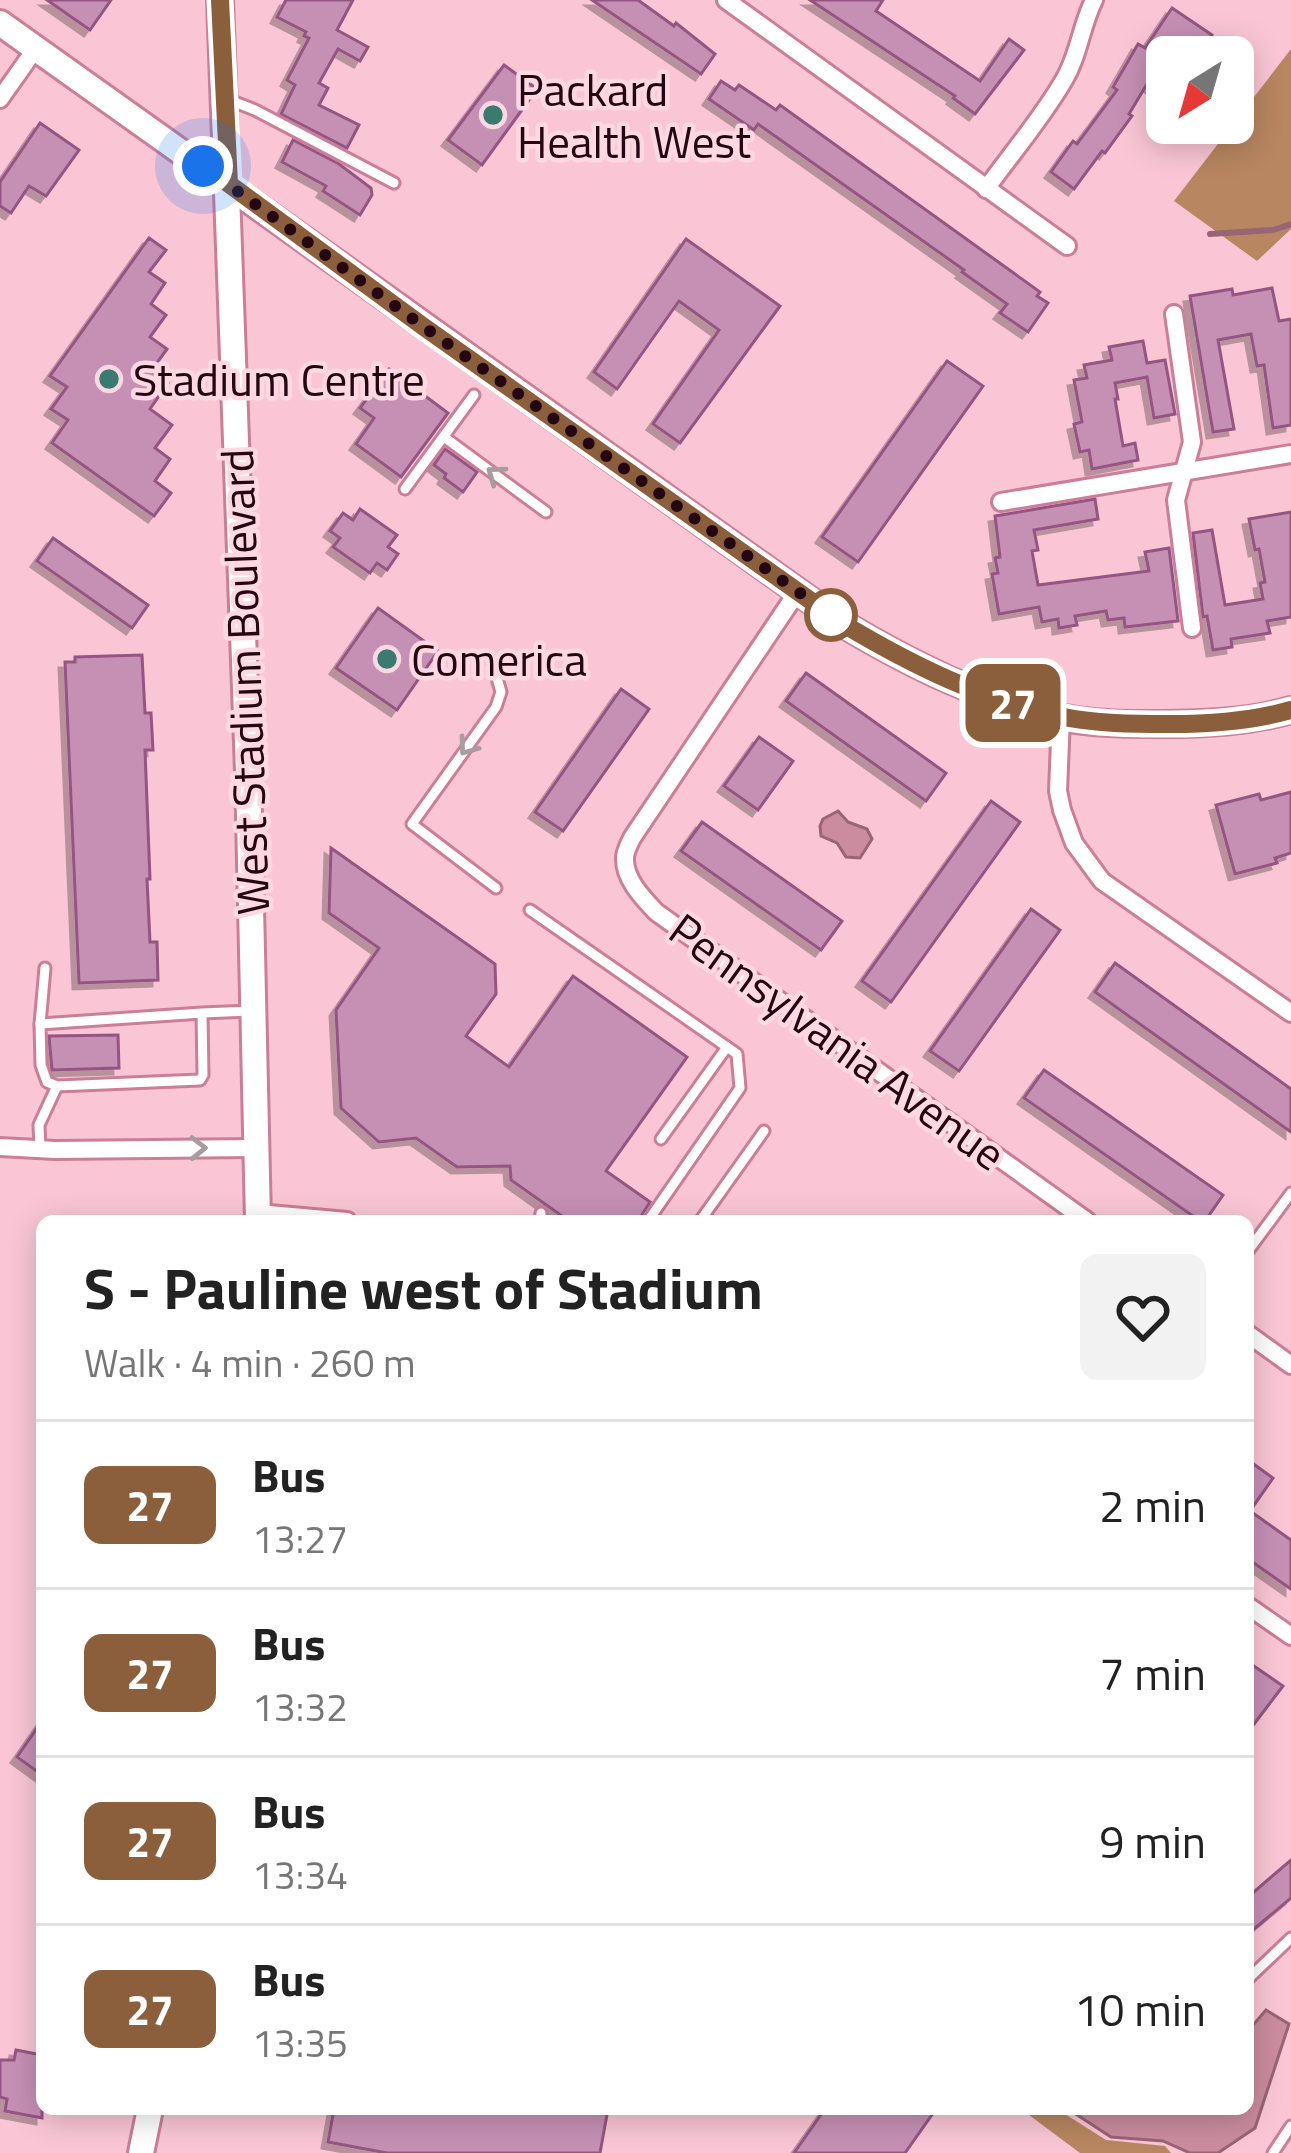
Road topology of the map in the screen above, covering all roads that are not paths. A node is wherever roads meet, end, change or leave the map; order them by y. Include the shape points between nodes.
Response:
1 (220, 0) edge
2 (726, 0) edge
3 (1094, 0) edge
4 (0, 23) edge
5 (35, 48) junction
6 (224, 98) junction
7 (0, 99) edge
8 (394, 183) dead end
9 (229, 184) junction
10 (986, 189) junction
11 (1067, 246) dead end
12 (1174, 314) dead end
13 (474, 395) dead end
14 (443, 436) junction
15 (1291, 454) edge
16 (1185, 470) junction
17 (405, 489) dead end
18 (1001, 502) dead end
19 (546, 512) dead end
20 (798, 591) junction
21 (1192, 628) dead end
22 (493, 664) dead end
23 (1291, 710) edge
24 (1061, 717) junction
25 (496, 888) dead end
26 (530, 910) dead end
27 (45, 968) dead end
28 (252, 1011) junction
29 (202, 1012) junction
30 (1291, 1013) edge
31 (40, 1024) junction
32 (727, 1047) junction
33 (57, 1086) junction
34 (764, 1131) dead end
35 (661, 1139) dead end
36 (3, 1147) edge
37 (254, 1148) junction
38 (40, 1149) junction
39 (1291, 1193) edge
40 (258, 1215) edge
41 (652, 1215) edge
42 (704, 1215) edge
43 (1080, 1215) edge
44 (1254, 1243) edge
45 (1254, 1338) edge
46 (1291, 1365) edge
47 (1254, 1610) edge
48 (1291, 1636) edge
49 (1291, 1938) edge
50 (1254, 1973) edge
51 (149, 2115) edge
52 (1291, 2126) edge
53 (141, 2153) edge
54 (1273, 2153) edge

1 - 6 street, West Stadium Boulevard
2 - 10 street
3 - 10 street via 1064,79
4 - 5 street
5 - 7 street
5 - 9 street
6 - 8 lane
6 - 9 street, West Stadium Boulevard
9 - 20 street
9 - 28 street, West Stadium Boulevard
10 - 11 street
12 - 16 street via 1192,442
13 - 14 lane
14 - 17 lane
19 -> 14 lane
15 - 16 street
16 - 18 street
16 - 21 street via 1176,500
20 - 24 street via 923,668
20 - 43 street, Pennsylvania Avenue via 632,838 630,878 656,912
22 -> 25 lane via 501,692 496,707 412,824
23 - 24 street via 1192,724
24 - 30 street via 1062,810 1102,881
26 - 32 lane
27 - 31 lane
28 - 29 lane
28 - 37 street, West Stadium Boulevard
29 - 31 lane
29 - 33 lane via 200,1080
31 - 33 lane via 41,1065 46,1082
32 - 35 lane
32 - 41 lane via 737,1054 740,1088
33 - 38 lane via 39,1125
34 - 42 lane
36 - 38 street
38 -> 37 street
37 - 40 street, West Stadium Boulevard
39 - 44 lane
45 - 46 street
47 - 48 street
49 - 50 lane
51 - 53 street
52 - 54 lane

